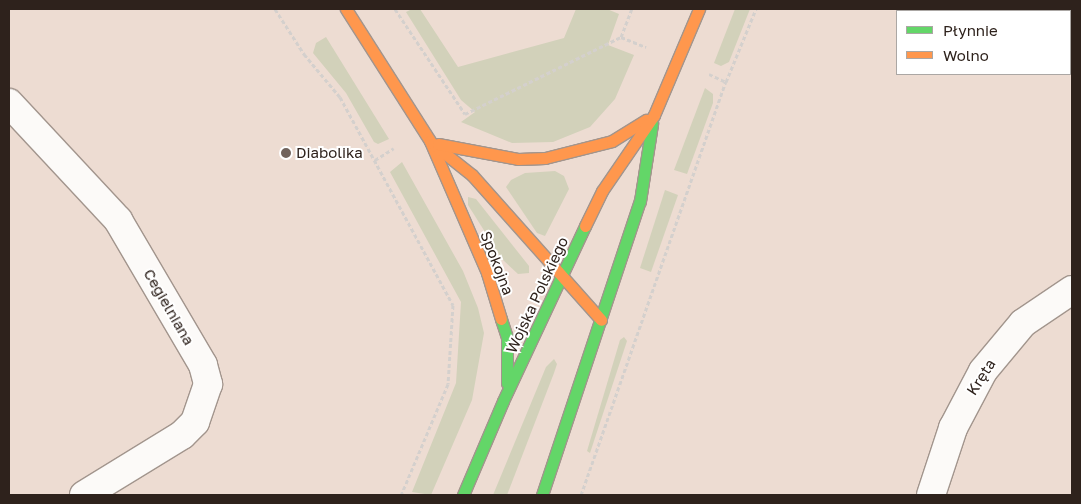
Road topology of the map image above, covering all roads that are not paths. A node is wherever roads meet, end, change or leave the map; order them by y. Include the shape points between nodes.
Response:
1 (346, 9) edge
2 (699, 9) edge
3 (9, 103) edge
4 (654, 115) junction
5 (430, 141) junction
6 (562, 276) junction
7 (1072, 290) edge
8 (601, 320) junction
9 (503, 401) junction
10 (84, 495) edge
11 (463, 495) edge
12 (542, 495) edge
13 (931, 495) edge

1 - 5 main road, Spokojna
2 - 4 main road, Wojska Polskiego
3 - 10 street, Cegielniana via 118,220 204,366 208,384 195,422 182,435
4 - 5 main road via 612,140 586,150 545,158 476,153
4 - 6 main road, Wojska Polskiego via 602,191
4 - 8 main road, Wojska Polskiego via 640,201
5 - 6 main road, Spokojna via 472,175
5 - 9 main road, Spokojna via 487,273 505,328 509,364
6 - 8 main road, Spokojna
6 - 9 main road, Wojska Polskiego
7 - 13 street, Kręta via 1023,324 983,370 953,428
8 - 12 main road, Wojska Polskiego
9 - 11 main road, Wojska Polskiego

